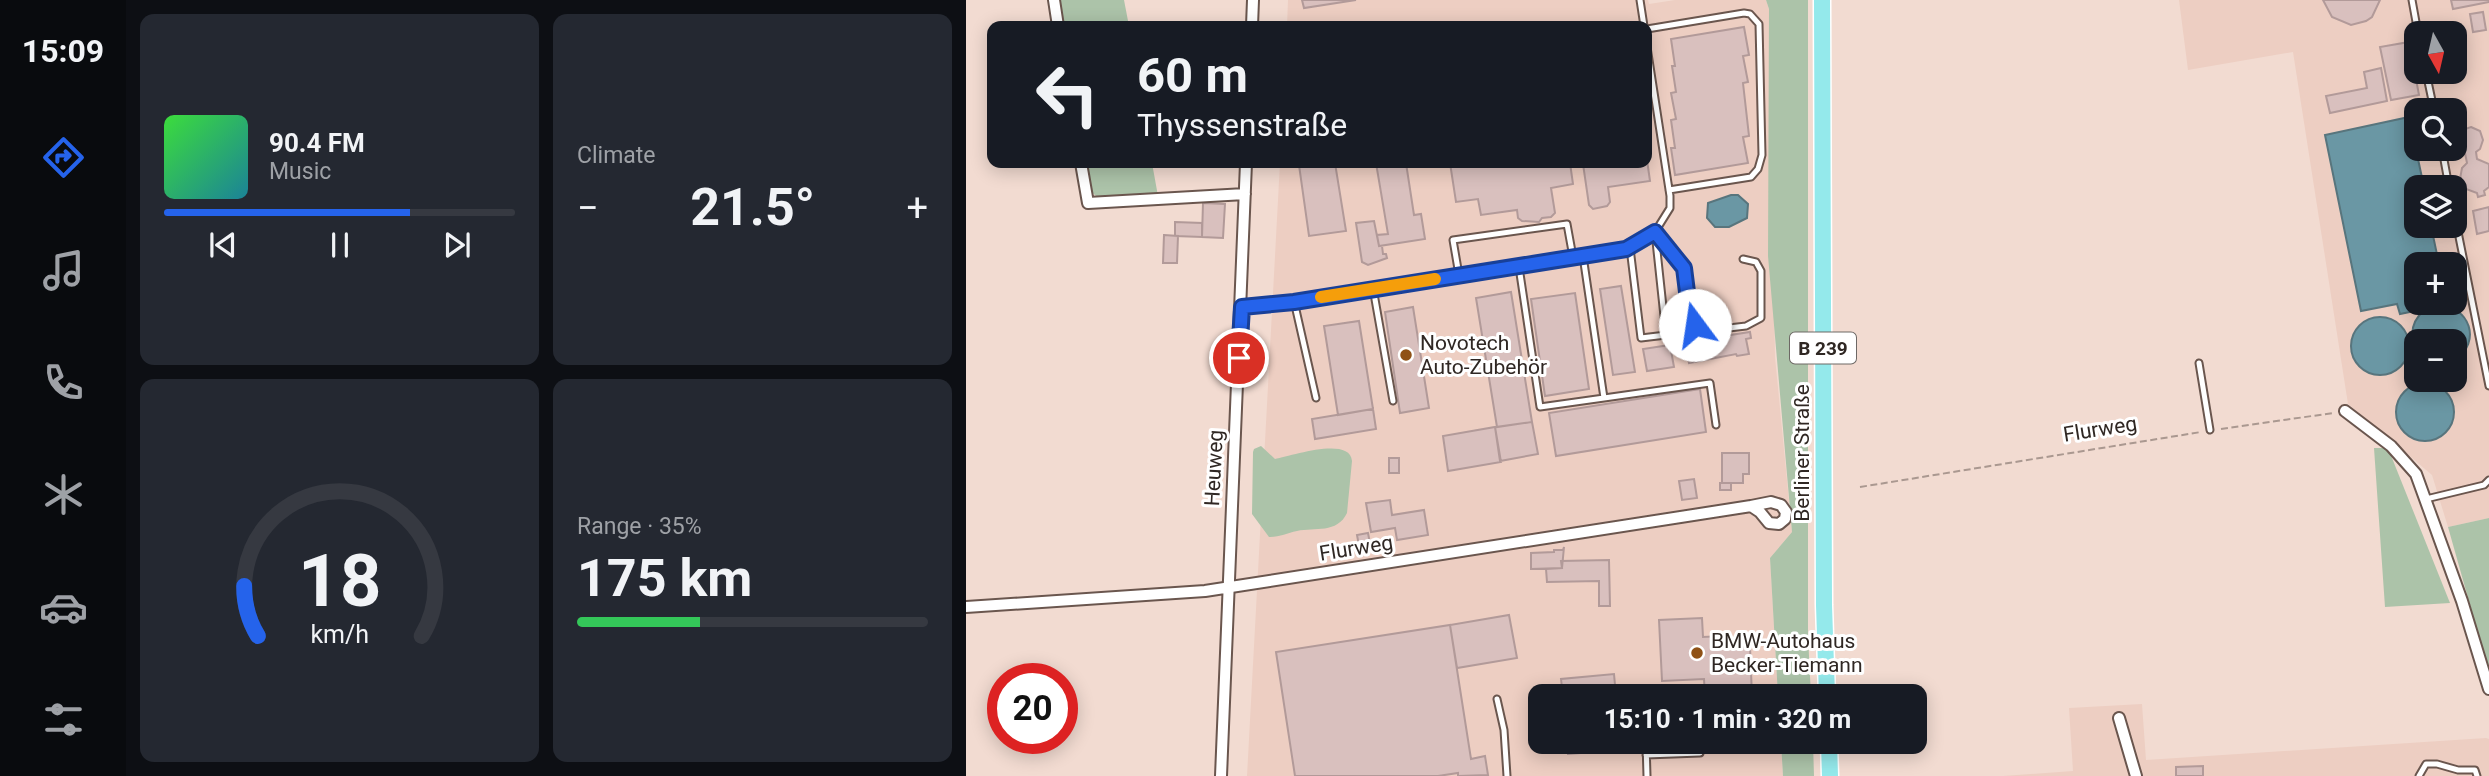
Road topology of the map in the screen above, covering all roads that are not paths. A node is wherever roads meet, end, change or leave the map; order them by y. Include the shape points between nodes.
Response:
1 (1054, 0) edge
2 (1253, 0) edge
3 (1640, 0) edge
4 (1822, 0) edge
5 (2412, 0) edge
6 (1057, 21) edge
7 (1252, 21) edge
8 (1644, 21) edge
9 (2416, 21) edge
10 (1652, 27) edge
11 (1652, 80) edge
12 (1082, 168) edge
13 (1246, 168) edge
14 (1669, 190) junction
15 (1245, 194) junction
16 (1655, 232) junction
17 (2459, 238) edge
18 (1630, 248) junction
19 (1578, 256) junction
20 (1743, 259) dead end
21 (1519, 265) junction
22 (1459, 275) junction
23 (1373, 288) junction
24 (1294, 302) junction
25 (1242, 307) junction
26 (2199, 363) dead end
27 (2489, 386) edge
28 (1316, 398) dead end
29 (1604, 398) junction
30 (1393, 401) dead end
31 (2345, 411) road end
32 (1716, 425) dead end
33 (2210, 430) road end
34 (2489, 480) edge
35 (2424, 500) junction
36 (1751, 506) dead end
37 (1227, 587) junction
38 (966, 607) edge
39 (1827, 684) edge
40 (2489, 689) edge
41 (1497, 699) dead end
42 (2119, 718) dead end
43 (1673, 754) edge
44 (1829, 754) edge
45 (1646, 755) joint
46 (2452, 773) edge
47 (1221, 776) edge
48 (1507, 776) edge
49 (1647, 776) edge
50 (1830, 776) edge
51 (2136, 776) edge
52 (2419, 776) edge
53 (2477, 776) edge

1 - 6 street
2 - 7 street
3 - 8 lane
4 - 39 main road, Berliner Straße / B 239
5 - 9 lane
10 - 14 lane via 1744,13 1759,24 1762,155 1758,169 1751,177
11 - 14 lane
12 - 15 street via 1088,204
13 - 15 street, Heuweg
14 - 16 lane via 1670,208
15 - 25 street, Heuweg
16 - 18 street
16 - 18 lane via 1666,335 1641,338
16 - 20 lane via 1684,268 1690,316 1703,331 1746,326 1761,317 1761,271 1756,262
17 - 27 lane
18 - 19 street
19 - 21 street
19 - 22 lane via 1567,224 1453,240
19 - 29 lane
21 - 22 street
21 - 29 lane via 1541,407
22 - 23 street
23 - 24 street
23 - 30 lane
24 - 25 street
24 - 28 lane
25 - 37 street, Heuweg
26 - 33 lane
29 - 32 lane via 1710,383
31 - 35 street via 2391,446 2416,474
34 - 35 lane
35 - 40 street
36 - 37 street, Flurweg
37 - 38 street, Flurweg
37 - 47 street, Heuweg
41 - 48 lane
42 - 51 street
43 - 45 lane
44 - 50 main road
45 - 49 lane
46 - 52 lane via 2437,764 2426,764
46 - 53 lane via 2475,770

